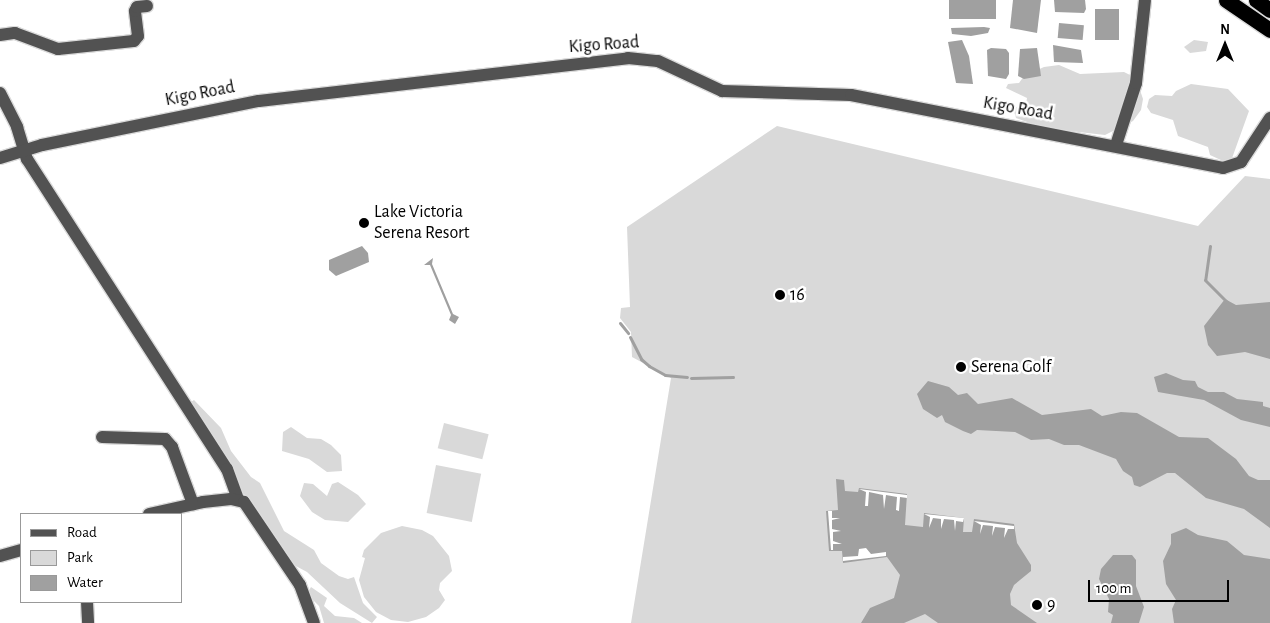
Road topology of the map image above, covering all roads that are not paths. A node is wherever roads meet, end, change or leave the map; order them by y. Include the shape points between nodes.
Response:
1 (1145, 0) edge
2 (1226, 0) edge
3 (1256, 0) edge
4 (146, 6) dead end
5 (1270, 10) edge
6 (1270, 30) edge
7 (0, 35) edge
8 (0, 94) edge
9 (1270, 118) edge
10 (1116, 144) junction
11 (24, 150) junction
12 (0, 158) edge
13 (102, 437) dead end
14 (238, 499) junction
15 (192, 504) junction
16 (153, 513) edge
17 (20, 550) edge
18 (0, 556) edge
19 (87, 603) edge
20 (88, 623) edge
21 (314, 623) edge

1 - 10 street via 1136,83
2 - 6 highway
3 - 5 highway
4 - 7 street via 137,7 135,11 138,36 134,41 58,49 15,34
8 - 11 street via 17,127
9 - 10 street, Kigo Road via 1241,162 1224,168
10 - 11 street, Kigo Road via 852,95 722,91 658,61 628,58 258,101
11 - 12 street, Kigo Road
11 - 14 street via 90,262 227,469
13 - 15 street via 165,439 172,447
14 - 15 street
14 - 21 street via 252,510 300,585
15 - 16 street
17 - 18 street
19 - 20 street

